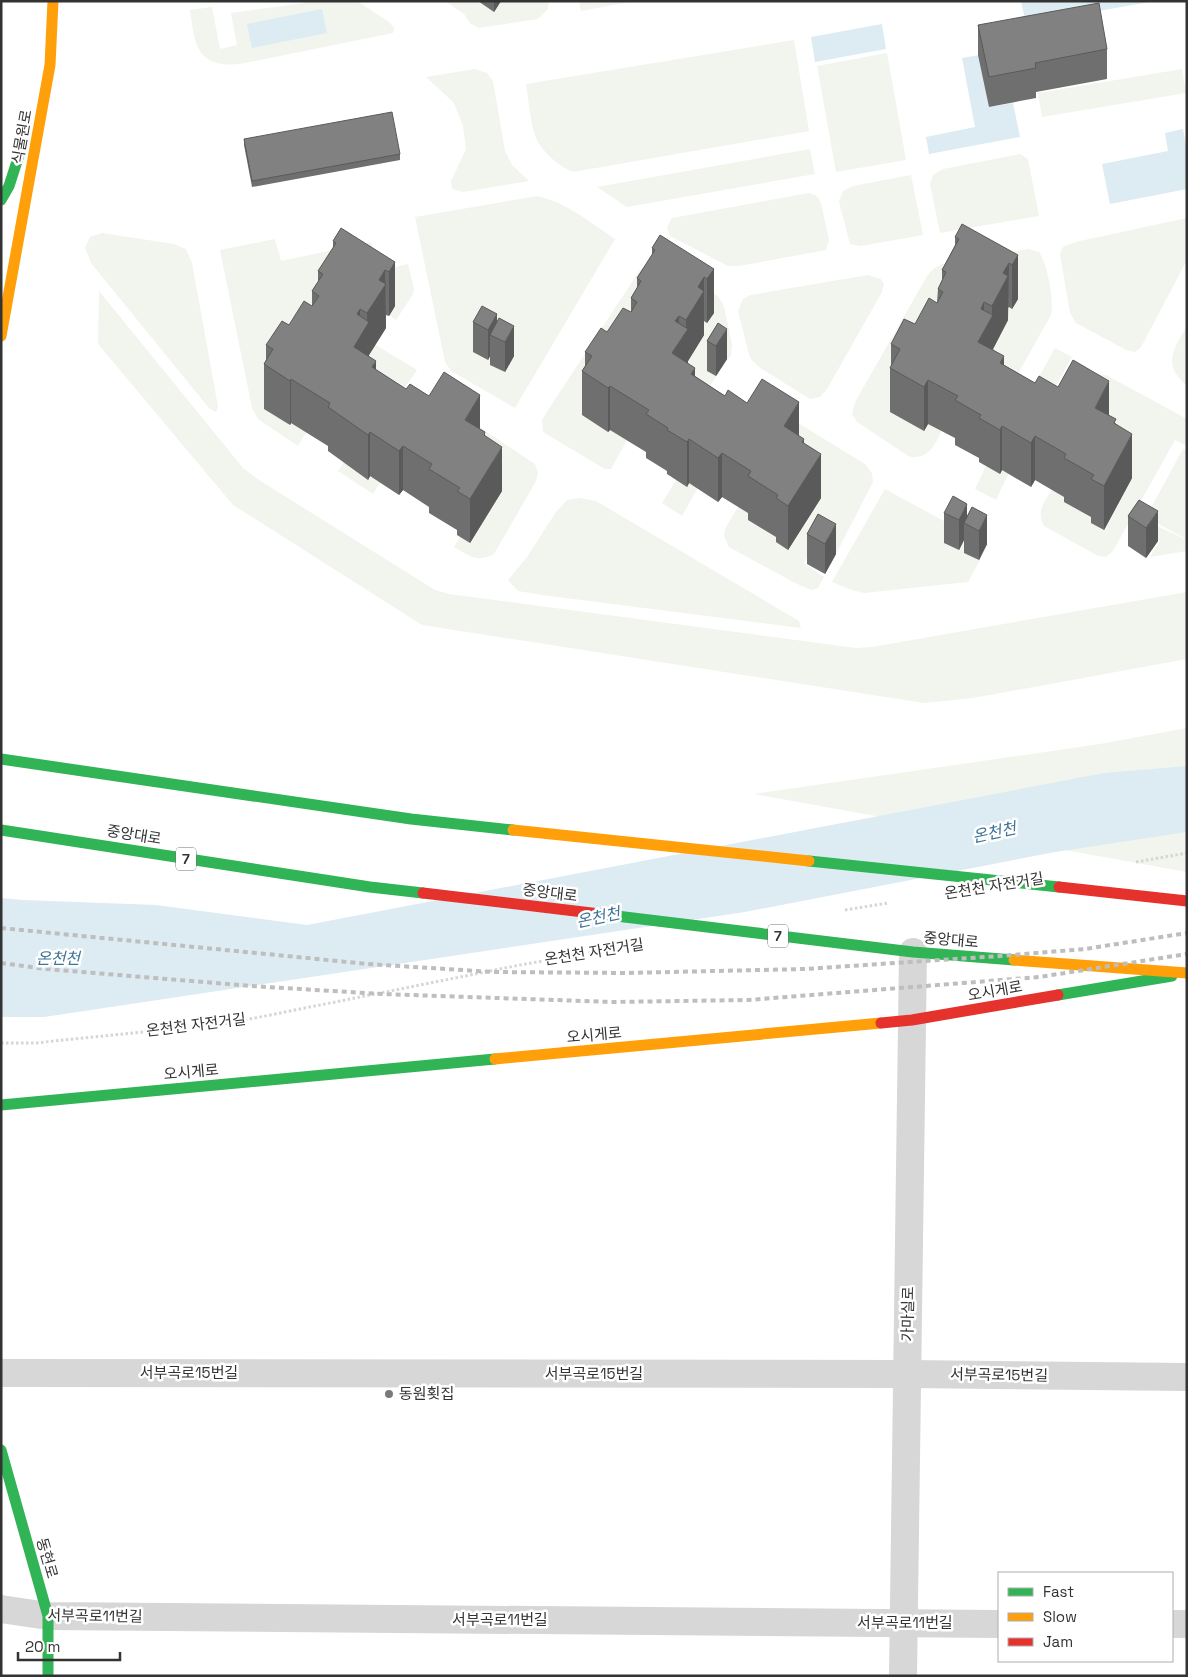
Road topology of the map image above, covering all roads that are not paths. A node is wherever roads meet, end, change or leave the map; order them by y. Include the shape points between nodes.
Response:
1 (53, 1) edge
2 (50, 65) junction
3 (1, 200) edge
4 (1, 336) edge
5 (1, 759) edge
6 (1, 830) edge
7 (1187, 901) edge
8 (914, 952) junction
9 (1187, 974) edge
10 (912, 1020) junction
11 (1, 1105) edge
12 (1, 1373) edge
13 (907, 1374) junction
14 (1187, 1377) edge
15 (1, 1450) edge
16 (1, 1609) edge
17 (48, 1616) junction
18 (903, 1624) junction
19 (998, 1624) edge
20 (1173, 1624) edge
21 (1187, 1624) edge
22 (48, 1676) edge
23 (903, 1676) edge

1 - 2 main road, 식물원로
2 - 3 main road via 9,186
2 - 4 main road, 식물원로
5 - 7 main road via 411,819
6 - 8 main road, 중앙대로 / 7 via 370,887
8 - 9 main road, 중앙대로 / 7
8 - 10 street, 가마실로
9 - 10 main road, 오시게로
10 - 11 main road, 오시게로
10 - 13 street, 가마실로
12 - 13 street, 서부곡로15번길
13 - 14 street, 서부곡로15번길
13 - 18 street, 가마실로
15 - 17 main road, 동현로
16 - 17 street, 서부곡로11번길
17 - 18 street, 서부곡로11번길
17 - 22 main road, 동현로
18 - 19 street, 서부곡로11번길
18 - 23 street, 가마실로
20 - 21 street

